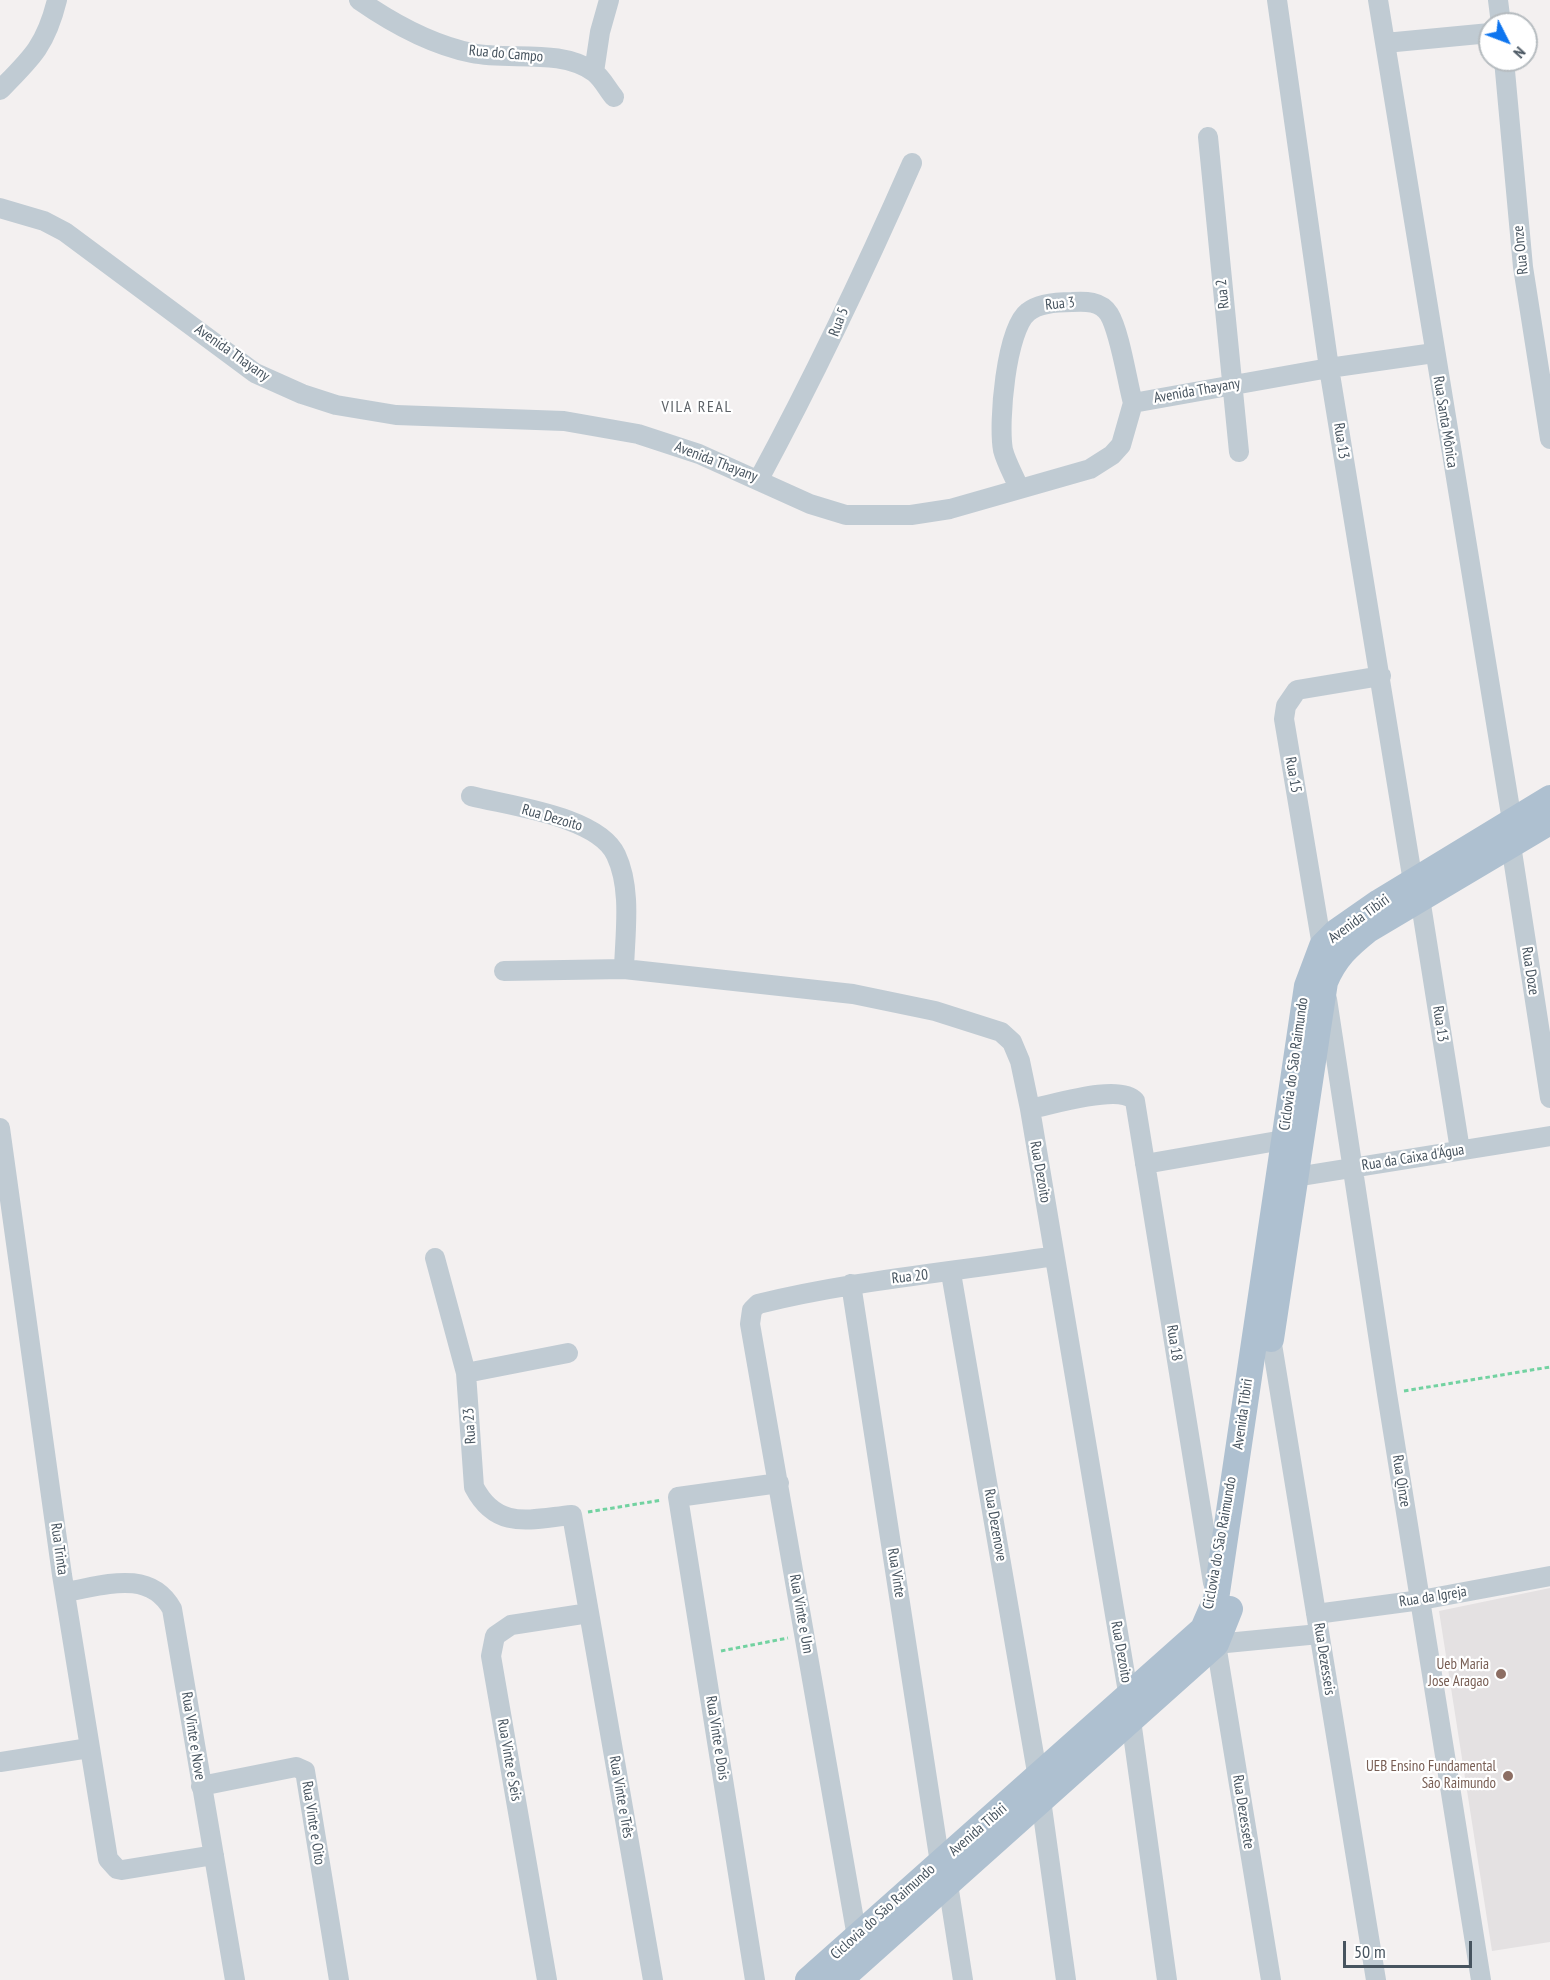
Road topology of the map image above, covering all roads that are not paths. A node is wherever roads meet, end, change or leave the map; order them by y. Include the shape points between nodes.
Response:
1 (57, 0) edge
2 (359, 0) edge
3 (609, 0) edge
4 (1277, 0) edge
5 (1378, 0) edge
6 (1478, 34) edge
7 (1385, 43) junction
8 (594, 72) junction
9 (1505, 72) edge
10 (0, 90) edge
11 (614, 97) dead end
12 (1208, 137) dead end
13 (912, 163) dead end
14 (0, 208) edge
15 (1434, 353) junction
16 (1544, 362) edge
17 (1329, 368) junction
18 (1232, 385) junction
19 (1133, 403) junction
20 (1550, 439) edge
21 (1239, 452) dead end
22 (759, 479) junction
23 (1019, 488) junction
24 (1381, 676) junction
25 (471, 796) dead end
26 (1550, 798) edge
27 (1550, 822) edge
28 (1511, 833) junction
29 (1416, 890) junction
30 (1322, 946) junction
31 (624, 969) junction
32 (504, 970) dead end
33 (1325, 982) junction
34 (1550, 1098) edge
35 (1030, 1109) junction
36 (0, 1128) edge
37 (1550, 1136) edge
38 (1283, 1140) junction
39 (1460, 1150) junction
40 (1145, 1164) junction
41 (1352, 1168) junction
42 (1286, 1178) junction
43 (1054, 1256) junction
44 (435, 1258) dead end
45 (951, 1273) junction
46 (851, 1284) junction
47 (767, 1301) joint
48 (1271, 1338) junction
49 (568, 1353) dead end
50 (466, 1373) junction
51 (779, 1482) junction
52 (1550, 1576) edge
53 (65, 1592) junction
54 (1224, 1600) junction
55 (1421, 1600) junction
56 (589, 1613) junction
57 (1316, 1614) junction
58 (1319, 1634) junction
59 (1216, 1644) junction
60 (1130, 1709) junction
61 (89, 1748) junction
62 (0, 1762) edge
63 (201, 1786) junction
64 (1040, 1789) junction
65 (214, 1855) junction
66 (944, 1873) junction
67 (857, 1936) junction
68 (854, 1975) edge
69 (235, 1980) edge
70 (339, 1980) edge
71 (547, 1980) edge
72 (653, 1980) edge
73 (755, 1980) edge
74 (808, 1980) edge
75 (963, 1980) edge
76 (1066, 1980) edge
77 (1167, 1980) edge
78 (1271, 1980) edge
79 (1376, 1980) edge
80 (1481, 1980) edge

1 - 10 street via 47,36
2 - 8 street, Rua do Campo via 383,16 459,50 550,58
3 - 8 street
4 - 17 street, Rua 13
5 - 7 street, Rua Santa Mônica
6 - 7 street
7 - 15 street, Rua Santa Mônica
8 - 11 street
9 - 16 street, Rua Onze via 1523,267
12 - 18 street, Rua 2
13 - 22 street, Rua 5 via 848,297 832,342
14 - 22 street, Avenida Thayany via 44,221 65,232 255,373 302,394 336,405 396,415 564,421 628,432 699,454
15 - 17 street, Avenida Thayany
15 - 28 street, Rua Santa Mônica
16 - 20 street, Rua Onze
17 - 18 street, Avenida Thayany
17 - 24 street, Rua 13
18 - 19 street, Avenida Thayany
18 - 21 street, Rua 2
19 - 23 street, Avenida Thayany via 1121,445 1112,455 1090,469
19 - 23 street, Rua 3 via 1113,324 1102,307 1096,303 1061,302 1026,313 1008,363 1000,420 1004,453
22 - 23 street, Avenida Thayany via 810,504 846,515 911,515
24 - 29 street, Rua 13
24 - 30 street, Rua 15 via 1297,690 1286,706 1284,719
25 - 31 street, Rua Dezoito via 567,819 586,826 609,845 616,854 623,879
26 - 28 main road, Avenida Tibiri
27 - 28 main road, Avenida Tibiri
28 - 29 main road, Avenida Tibiri
28 - 34 street, Rua Doze
29 - 30 main road, Avenida Tibiri via 1344,927
29 - 33 main road, Avenida Tibiri via 1345,948
29 - 39 street, Rua 13
30 - 38 main road, Avenida Tibiri via 1307,986
31 - 32 street, Rua Dezoito
31 - 35 street, Rua Dezoito via 853,994 979,1024 1001,1032 1012,1042
33 - 41 street, Rua Qinze
33 - 42 main road, Avenida Tibiri
35 - 40 street, Rua 18 via 1107,1093 1125,1094 1135,1101
35 - 43 street, Rua Dezoito
36 - 53 street, Rua Trinta
37 - 39 street, Rua da Caixa d'Água
38 - 40 street
38 - 42 main road, Avenida Tibiri
39 - 41 street, Rua da Caixa d'Água
40 - 54 street, Rua 18
41 - 42 street, Rua da Caixa d'Água
41 - 55 street, Rua Qinze
42 - 48 main road, Avenida Tibiri
42 - 54 main road, Avenida Tibiri
43 - 45 street, Rua 20
43 - 60 street, Rua Dezoito
44 - 50 street, Rua 23
45 - 46 street, Rua 20
45 - 64 street, Rua Dezenove
46 - 47 street, Rua 20
46 - 66 street, Rua Vinte
47 - 51 street, Rua Vinte e Um via 754,1306 750,1324
48 - 54 main road, Avenida Tibiri
48 - 57 street, Rua Dezesseis
49 - 50 street
50 - 56 street, Rua 23 via 474,1487 486,1506 507,1518 572,1515
51 - 67 street, Rua Vinte e Um
51 - 73 street, Rua Vinte e Dois via 678,1497
52 - 55 street, Rua da Igreja
53 - 61 street, Rua Trinta
53 - 63 street, Rua Vinte e Nove via 119,1583 141,1584 165,1597 175,1622
54 - 59 main road, Avenida Tibiri
54 - 60 main road, Avenida Tibiri via 1198,1636
55 - 57 street, Rua da Igreja
55 - 80 street, Rua Qinze
56 - 71 street, Rua Vinte e Seis via 511,1625 495,1636 491,1656
56 - 72 street, Rua Vinte e Três
57 - 58 street, Rua Dezesseis
58 - 59 street
58 - 79 street, Rua Dezesseis
59 - 60 main road, Avenida Tibiri
59 - 78 street, Rua Dezessete
60 - 64 main road, Avenida Tibiri
60 - 77 street, Rua Dezoito
61 - 62 street
61 - 65 street, Rua Trinta via 108,1859 117,1869
63 - 65 street, Rua Vinte e Nove
63 - 70 street, Rua Vinte e Oito via 296,1767 305,1771
64 - 66 main road, Avenida Tibiri
64 - 76 street, Rua Dezenove
65 - 69 street, Rua Vinte e Nove
66 - 67 main road, Avenida Tibiri
66 - 68 main road, Avenida Tibiri
66 - 75 street, Rua Vinte
67 - 74 main road, Avenida Tibiri

